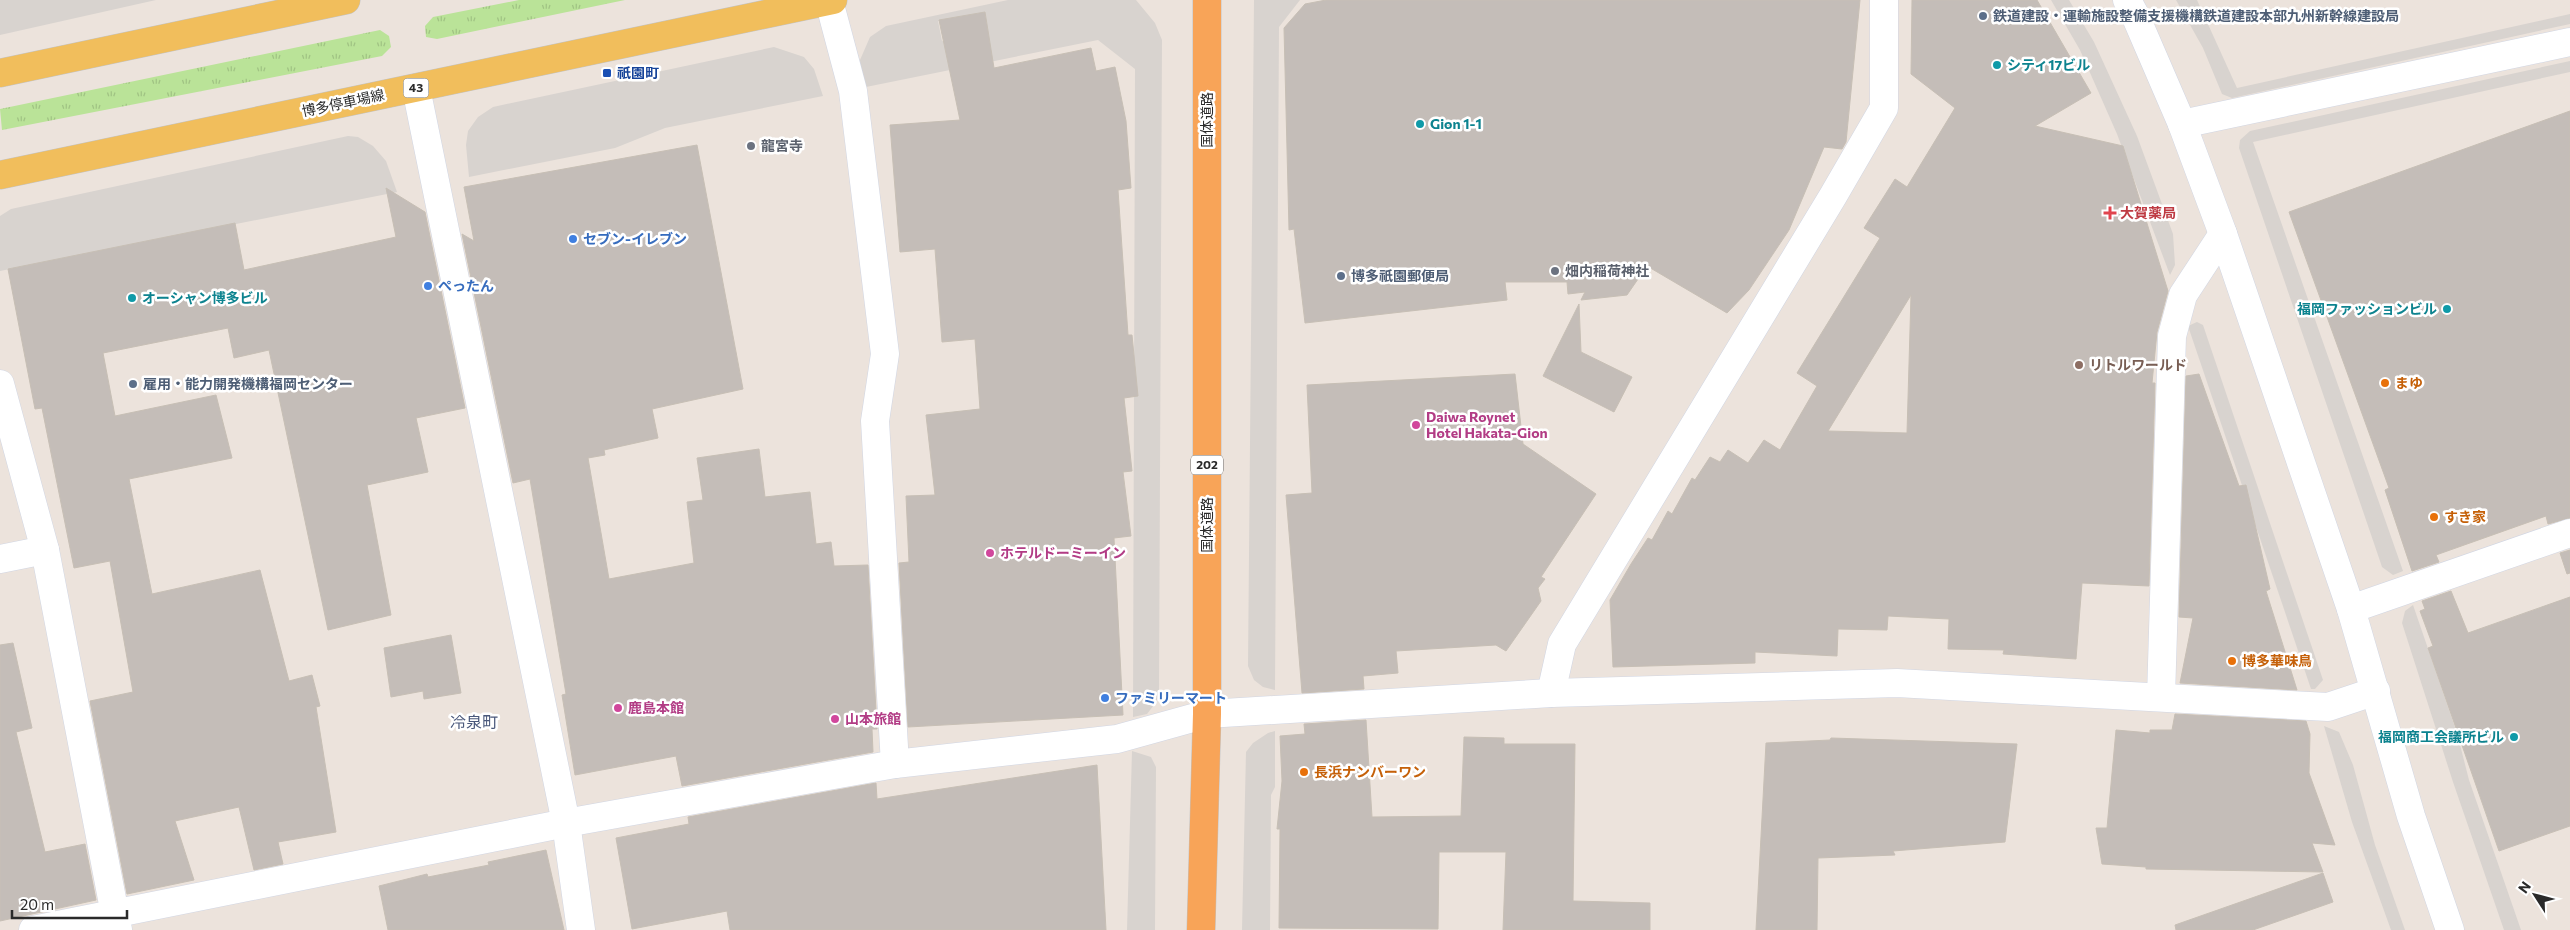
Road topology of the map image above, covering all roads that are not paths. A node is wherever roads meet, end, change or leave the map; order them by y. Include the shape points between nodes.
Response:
1 (346, 0) edge
2 (831, 0) edge
3 (1207, 0) edge
4 (1884, 0) edge
5 (2127, 0) edge
6 (2570, 42) edge
7 (0, 73) edge
8 (416, 88) junction
9 (2182, 124) junction
10 (0, 175) edge
11 (2223, 234) junction
12 (0, 384) edge
13 (2570, 533) edge
14 (45, 550) junction
15 (0, 559) edge
16 (2351, 609) junction
17 (2376, 691) junction
18 (1551, 692) junction
19 (2161, 697) junction
20 (1206, 714) junction
21 (895, 764) junction
22 (566, 823) junction
23 (116, 922) edge
24 (33, 930) edge
25 (582, 930) edge
26 (1201, 930) edge
27 (2450, 930) edge

1 - 7 main road
2 - 8 main road, 博多停車場線 / 43
2 - 21 street via 853,91 885,354 875,420
3 - 20 highway, 国体道路 / 202
4 - 18 street via 1884,108 1562,644
5 - 9 street
6 - 9 street
8 - 10 main road, 博多停車場線 / 43
8 - 22 street
9 - 11 street
11 - 16 street
11 - 19 street via 2183,295 2172,336
12 - 14 street
13 - 16 street
14 - 15 street
14 - 23 street
16 - 17 street
17 - 19 street via 2328,707
17 - 27 street via 2411,816
18 - 19 street via 1897,683
18 - 20 street
20 - 21 street via 1117,739
20 - 26 highway, 国体道路 / 202
21 - 22 street
22 - 23 street
22 - 25 street
23 - 24 street

